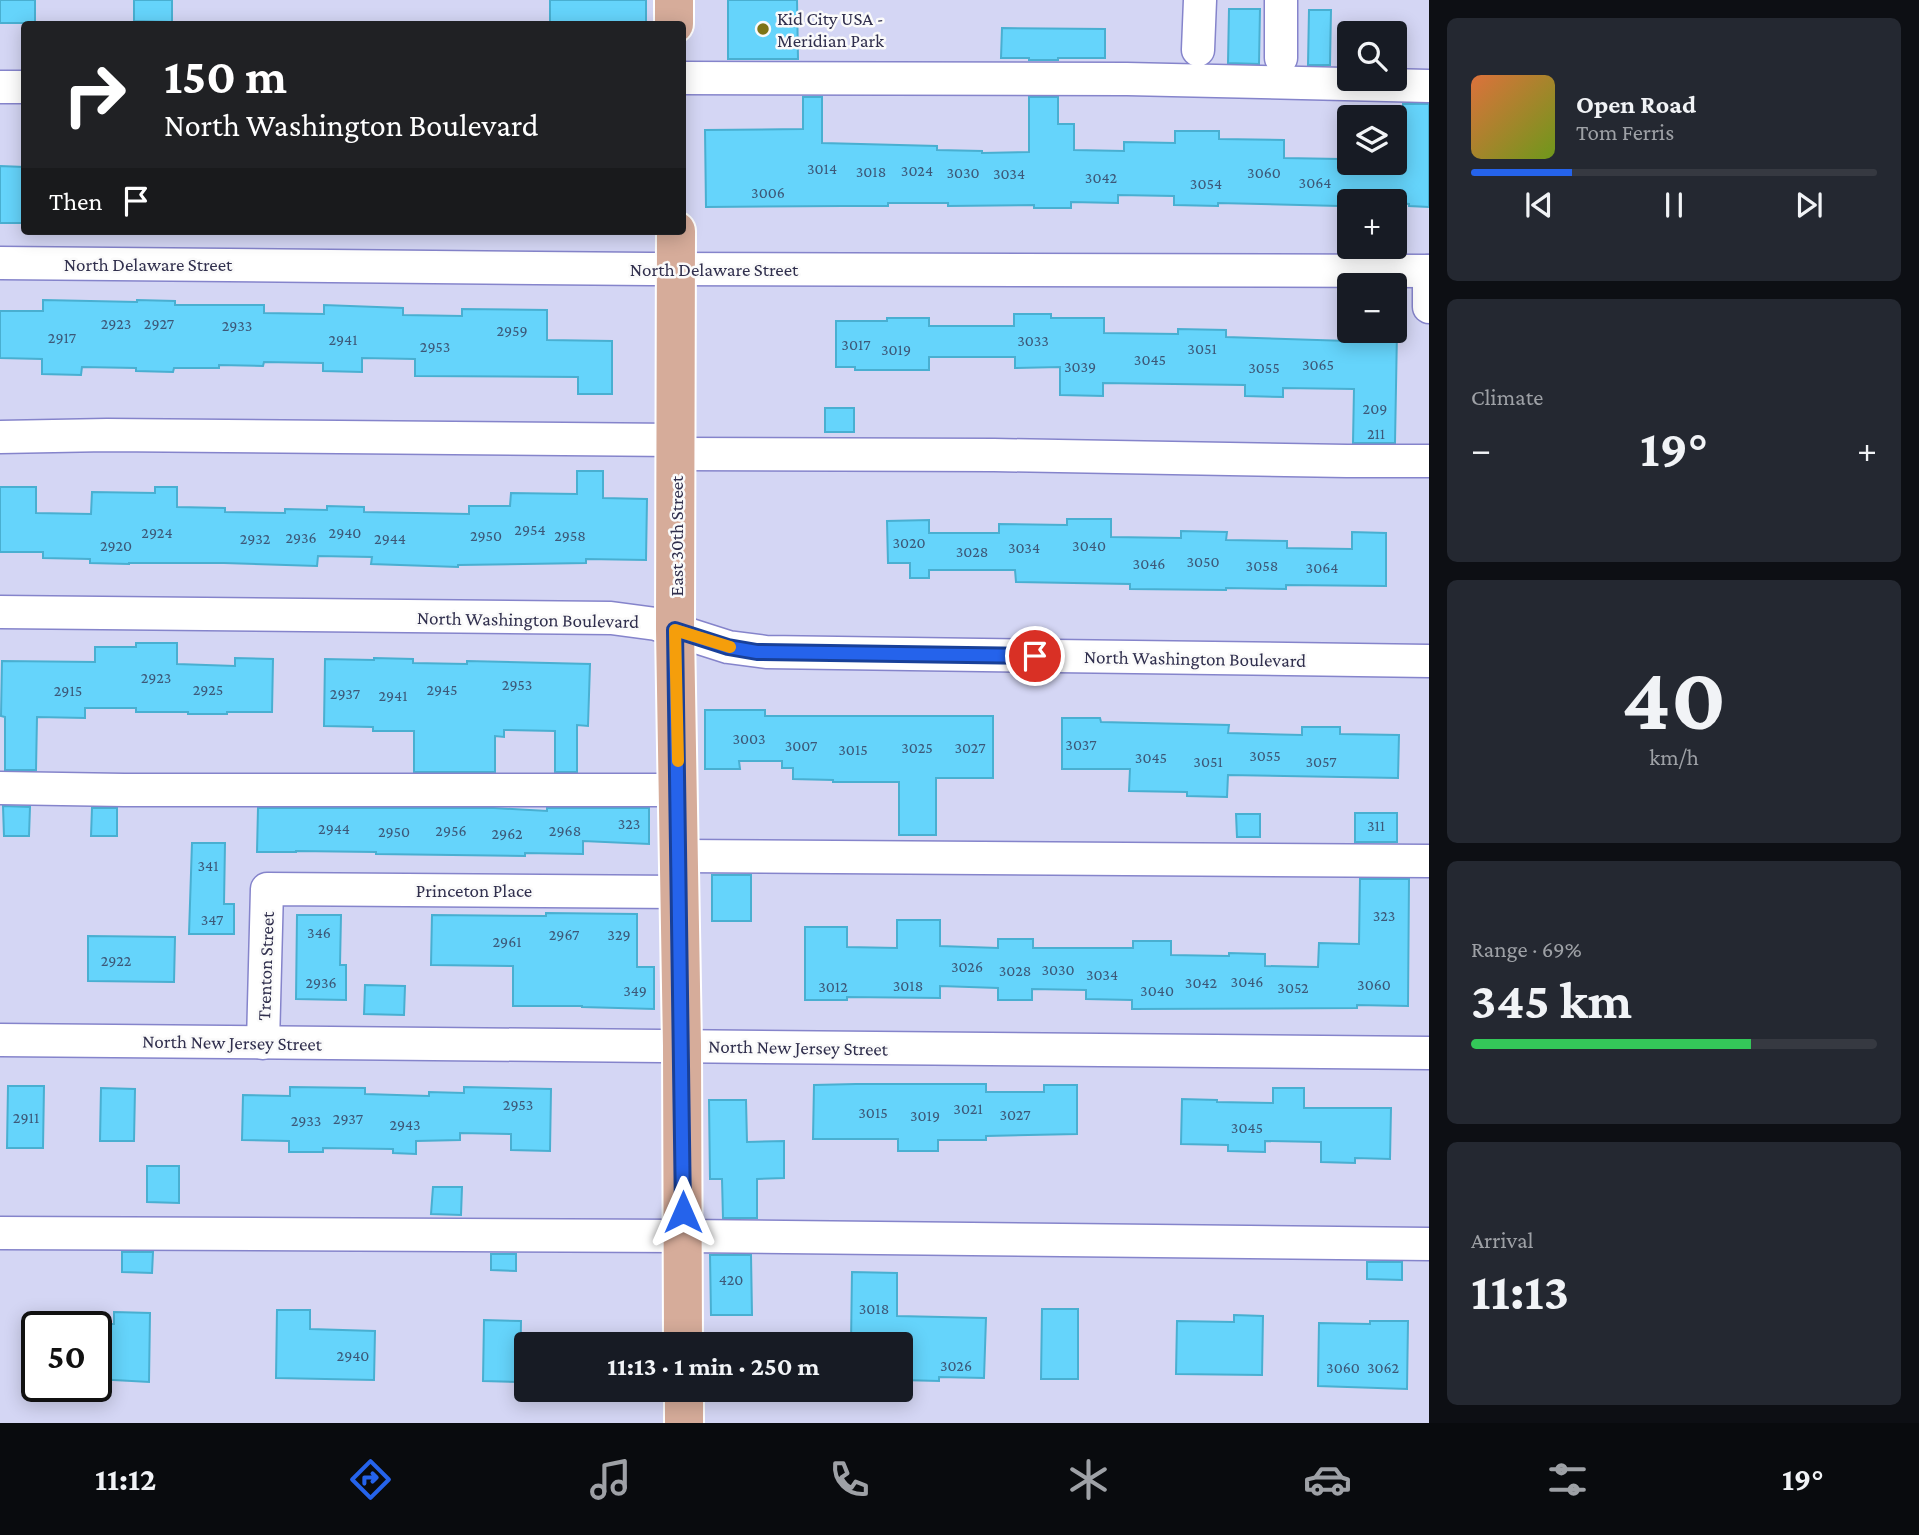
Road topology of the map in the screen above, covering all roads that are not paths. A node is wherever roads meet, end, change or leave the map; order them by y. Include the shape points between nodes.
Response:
1 (674, 0) edge
2 (1200, 0) edge
3 (1281, 0) edge
4 (674, 21) edge
5 (1198, 50) dead end
6 (1281, 58) dead end
7 (686, 78) edge
8 (1429, 86) edge
9 (0, 87) edge
10 (21, 87) edge
11 (676, 235) edge
12 (0, 263) edge
13 (676, 269) junction
14 (1429, 271) edge
15 (1429, 307) edge
16 (0, 437) edge
17 (676, 447) junction
18 (1429, 461) edge
19 (0, 612) edge
20 (675, 630) junction
21 (1429, 661) edge
22 (0, 788) edge
23 (678, 790) junction
24 (1429, 861) edge
25 (679, 874) junction
26 (267, 889) joint
27 (0, 1040) edge
28 (263, 1043) junction
29 (682, 1046) junction
30 (1429, 1053) edge
31 (0, 1233) edge
32 (683, 1236) junction
33 (1429, 1244) edge
34 (683, 1332) edge
35 (684, 1402) edge
36 (684, 1423) edge

1 - 4 main road
2 - 5 street
3 - 6 street
7 - 8 street via 1127,79
9 - 10 street
11 - 13 main road, East 30th Street
12 - 13 street, North Delaware Street
13 - 14 street, North Delaware Street
13 - 17 main road, East 30th Street
14 - 15 street
16 - 17 street via 107,435
17 - 18 street
17 - 20 main road, East 30th Street
19 - 20 street, North Washington Boulevard via 611,618
20 - 21 street, North Washington Boulevard via 728,647 766,652
20 - 23 main road, East 30th Street
22 - 23 street
23 - 25 main road, East 30th Street
24 - 25 street, Princeton Place
25 - 26 street, Princeton Place
25 - 29 main road, East 30th Street
26 - 28 street, Trenton Street
27 - 28 street, North New Jersey Street
28 - 29 street, North New Jersey Street
29 - 30 street, North New Jersey Street
29 - 32 main road, East 30th Street
31 - 32 street
32 - 33 street
32 - 34 main road, East 30th Street
35 - 36 main road

